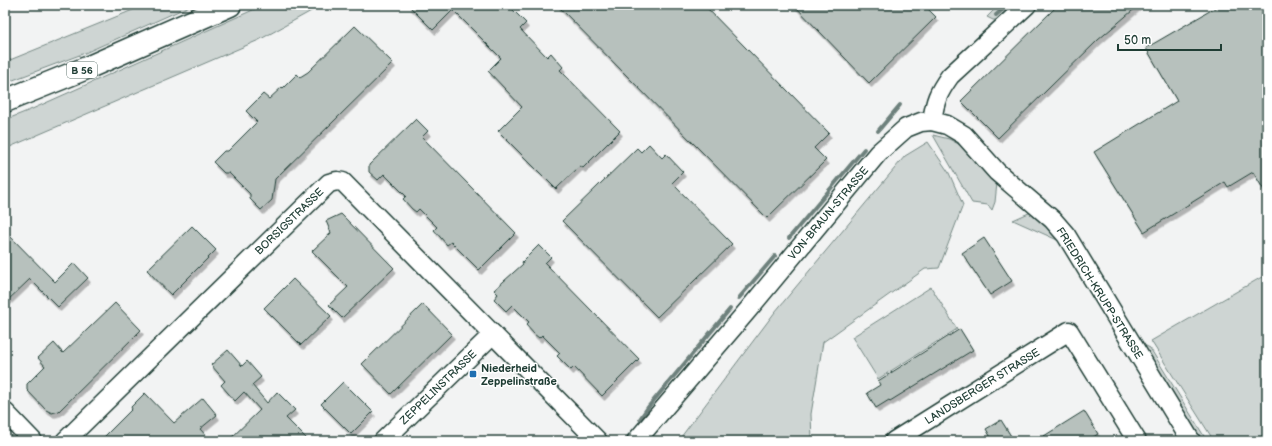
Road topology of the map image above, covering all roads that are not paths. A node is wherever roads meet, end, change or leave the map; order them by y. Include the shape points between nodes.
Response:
1 (230, 5) edge
2 (1027, 5) edge
3 (5, 101) edge
4 (932, 121) junction
5 (493, 334) junction
6 (5, 412) edge
7 (33, 441) edge
8 (65, 441) edge
9 (383, 441) edge
10 (598, 441) edge
11 (636, 441) edge
12 (894, 441) edge
13 (1137, 441) edge
14 (1191, 441) edge

1 - 3 highway, B 56
2 - 4 street via 950,76 934,102
4 - 11 street, VON-BRAUN-STRASSE via 906,128 878,153
4 - 14 street, FRIEDRICH-KRUPP-STRASSE via 947,125 964,135 996,172 1054,220 1066,235
5 - 8 street, BORSIGSTRASSE via 344,182 337,181 329,183
5 - 9 street, ZEPPELINSTRASSE
5 - 10 street, BORSIGSTRASSE
6 - 7 street
12 - 13 street, LANDSBERGER STRASSE via 1069,331

